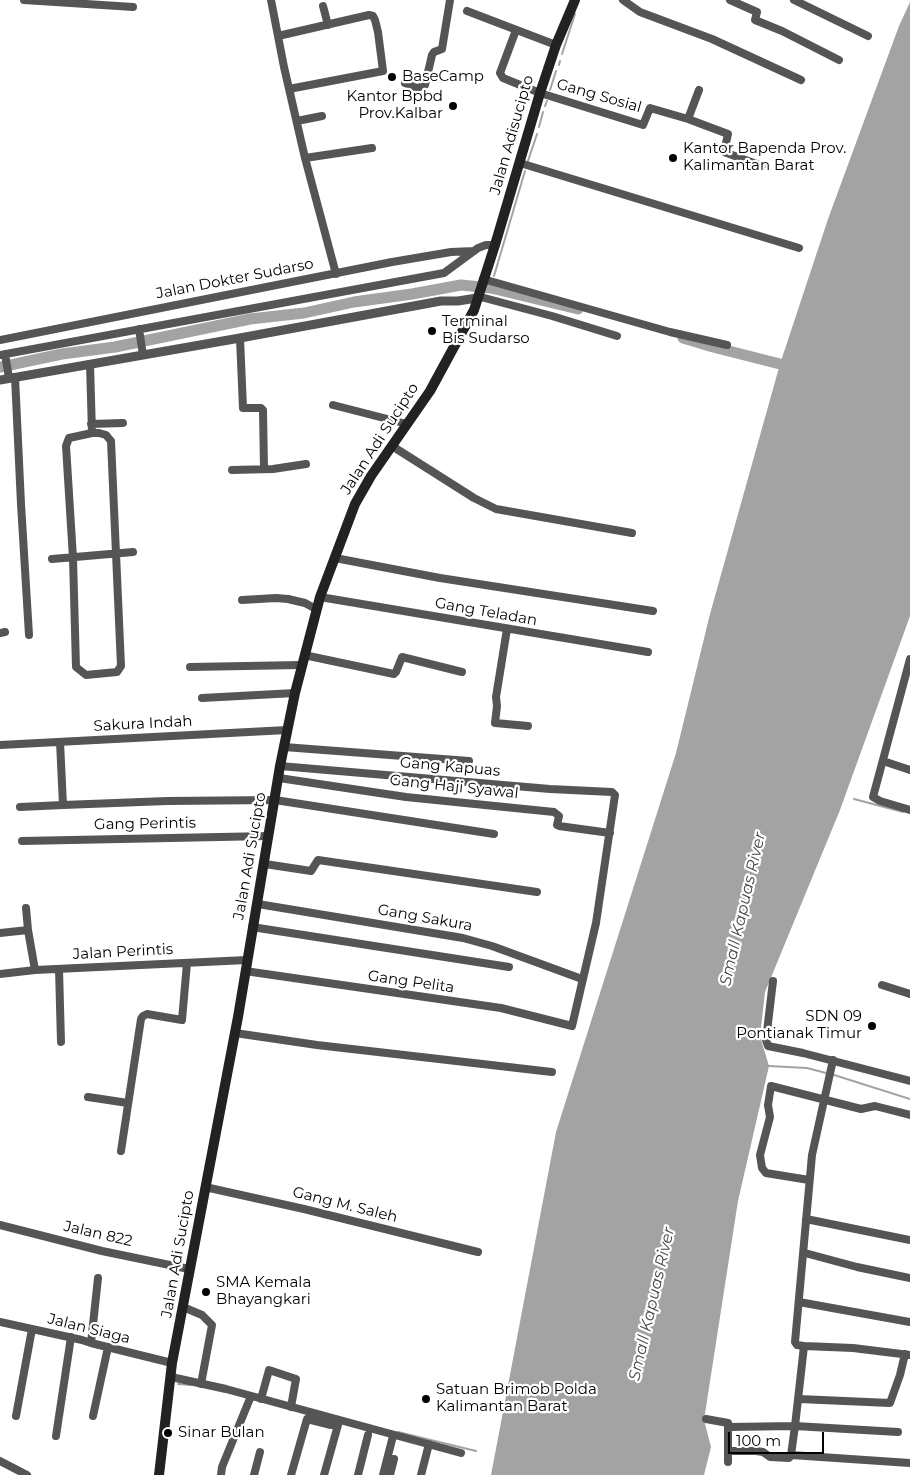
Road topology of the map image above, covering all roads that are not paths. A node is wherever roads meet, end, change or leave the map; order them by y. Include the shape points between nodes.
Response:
1 (24, 0) edge
2 (271, 0) edge
3 (450, 0) edge
4 (575, 0) edge
5 (623, 0) edge
6 (730, 0) edge
7 (794, 0) edge
8 (323, 6) dead end
9 (133, 7) dead end
10 (466, 11) dead end
11 (328, 25) junction
12 (516, 30) junction
13 (278, 36) junction
14 (868, 36) dead end
15 (556, 45) junction
16 (839, 60) dead end
17 (801, 80) dead end
18 (404, 83) dead end
19 (289, 89) junction
20 (699, 90) dead end
21 (540, 92) junction
22 (322, 116) dead end
23 (688, 119) junction
24 (297, 121) junction
25 (372, 148) dead end
26 (305, 158) junction
27 (520, 164) junction
28 (762, 166) dead end
29 (496, 245) junction
30 (799, 248) dead end
31 (475, 251) junction
32 (336, 274) junction
33 (480, 288) junction
34 (557, 300) junction
35 (458, 301) junction
36 (474, 310) junction
37 (553, 313) junction
38 (139, 329) junction
39 (30, 334) junction
40 (618, 336) dead end
41 (240, 338) junction
42 (0, 340) edge
43 (727, 345) dead end
44 (32, 349) junction
45 (143, 354) junction
46 (4, 356) edge
47 (90, 364) junction
48 (8, 377) edge
49 (333, 405) dead end
50 (123, 423) dead end
51 (91, 424) junction
52 (407, 424) junction
53 (92, 433) junction
54 (392, 446) junction
55 (306, 464) dead end
56 (264, 469) junction
57 (232, 470) dead end
58 (632, 533) dead end
59 (134, 552) dead end
60 (116, 554) junction
61 (73, 558) junction
62 (335, 558) junction
63 (52, 559) dead end
64 (320, 597) junction
65 (242, 600) dead end
66 (316, 609) junction
67 (653, 612) dead end
68 (507, 629) junction
69 (29, 635) dead end
70 (648, 652) dead end
71 (910, 659) edge
72 (303, 660) junction
73 (190, 667) dead end
74 (462, 672) dead end
75 (295, 693) junction
76 (202, 698) dead end
77 (528, 726) dead end
78 (287, 730) junction
79 (60, 742) junction
80 (0, 745) edge
81 (284, 747) junction
82 (469, 761) dead end
83 (882, 761) junction
84 (280, 766) junction
85 (910, 770) edge
86 (278, 778) junction
87 (275, 800) junction
88 (63, 805) junction
89 (20, 807) dead end
90 (910, 810) edge
91 (610, 833) junction
92 (494, 834) dead end
93 (269, 836) junction
94 (22, 840) dead end
95 (264, 864) junction
96 (537, 892) dead end
97 (258, 904) junction
98 (26, 908) dead end
99 (252, 927) junction
100 (28, 930) junction
101 (0, 933) edge
102 (247, 960) junction
103 (187, 963) junction
104 (509, 967) dead end
105 (58, 969) junction
106 (35, 970) junction
107 (245, 971) junction
108 (0, 974) edge
109 (582, 979) junction
110 (773, 981) dead end
111 (882, 985) dead end
112 (910, 994) edge
113 (235, 1033) junction
114 (61, 1042) dead end
115 (833, 1060) junction
116 (552, 1072) dead end
117 (910, 1081) edge
118 (88, 1097) dead end
119 (824, 1100) junction
120 (128, 1103) junction
121 (910, 1115) edge
122 (121, 1151) dead end
123 (809, 1180) junction
124 (205, 1187) junction
125 (806, 1219) junction
126 (0, 1225) edge
127 (910, 1240) edge
128 (478, 1252) dead end
129 (804, 1253) junction
130 (189, 1269) junction
131 (98, 1278) dead end
132 (910, 1278) edge
133 (799, 1302) junction
134 (183, 1307) junction
135 (0, 1322) edge
136 (910, 1322) edge
137 (32, 1329) junction
138 (71, 1337) junction
139 (91, 1343) junction
140 (804, 1346) junction
141 (108, 1347) junction
142 (907, 1354) edge
143 (172, 1363) junction
144 (171, 1377) junction
145 (201, 1384) junction
146 (251, 1396) junction
147 (261, 1399) junction
148 (799, 1399) junction
149 (291, 1407) junction
150 (16, 1416) dead end
151 (93, 1416) dead end
152 (706, 1419) dead end
153 (795, 1426) junction
154 (728, 1427) junction
155 (898, 1432) dead end
156 (368, 1435) dead end
157 (56, 1436) dead end
158 (393, 1436) junction
159 (429, 1444) junction
160 (728, 1451) junction
161 (260, 1452) dead end
162 (461, 1453) dead end
163 (791, 1455) junction
164 (394, 1459) dead end
165 (0, 1462) edge
166 (728, 1462) dead end
167 (910, 1463) edge
168 (28, 1475) edge
169 (159, 1475) edge
170 (221, 1475) edge
171 (254, 1475) edge
172 (291, 1475) edge
173 (324, 1475) edge
174 (358, 1475) edge
175 (383, 1475) edge
176 (390, 1475) edge
177 (421, 1475) edge

1 - 9 street
2 - 13 street
3 - 18 street via 442,49 432,55 425,85 417,88
4 - 15 main road, Jalan Adisucipto
5 - 17 street via 640,12 712,39
6 - 16 street via 757,12 755,20
7 - 14 street
8 - 11 street
10 - 12 street
11 - 13 street
11 - 19 street via 373,16 383,71
12 - 15 street
12 - 21 street via 500,76
13 - 19 street
15 - 21 main road, Jalan Adisucipto
19 - 24 street
20 - 23 street
21 - 23 street, Gang Sosial via 643,125 650,108
21 - 27 main road, Jalan Adisucipto
22 - 24 street
23 - 28 street, Gang Sosial via 728,134 724,152
24 - 26 street
25 - 26 street
26 - 32 street
27 - 29 main road, Jalan Adisucipto
27 - 30 street
29 - 31 street via 483,246
29 - 33 main road, Jalan Adisucipto
31 - 32 street, Jalan Dokter Sudarso via 444,252
31 - 38 street via 444,273
32 - 39 street, Jalan Dokter Sudarso
33 - 34 street
33 - 35 street
33 - 36 main road, Jalan Adi Sucipto
33 - 37 street
34 - 37 street
34 - 43 street
35 - 36 street
35 - 41 street via 432,302
36 - 52 main road, Jalan Adi Sucipto via 430,391
37 - 40 street
38 - 44 street
38 - 45 street
39 - 42 street, Jalan Dokter Sudarso
39 - 44 street
41 - 45 street
41 - 56 street via 244,408 263,410
44 - 46 street
45 - 47 street
46 - 48 street
47 - 48 street
47 - 51 street
48 - 69 street via 21,504
49 - 52 street
50 - 51 street
51 - 53 street
52 - 54 main road, Jalan Adi Sucipto
53 - 60 street via 106,435 111,441
53 - 61 street via 70,438 66,446
54 - 58 street via 496,509
54 - 62 main road, Jalan Adi Sucipto via 355,504
55 - 56 street
56 - 57 street
59 - 60 street
60 - 61 street
60 - 61 street via 121,666 117,672 102,674 86,675 76,666
61 - 63 street
62 - 64 main road, Jalan Adi Sucipto
62 - 67 street
64 - 66 main road, Jalan Adi Sucipto
64 - 68 street, Gang Teladan
65 - 66 street via 288,599
66 - 72 main road, Jalan Adi Sucipto
68 - 70 street, Gang Teladan
68 - 77 street via 495,723
71 - 83 street
72 - 73 street
72 - 74 street via 394,674 402,657
72 - 75 main road, Jalan Adi Sucipto
75 - 76 street
75 - 78 main road, Jalan Adi Sucipto
78 - 79 street, Sakura Indah
78 - 81 main road, Jalan Adi Sucipto
79 - 80 street, Sakura Indah
79 - 88 street
81 - 82 street
81 - 84 main road, Jalan Adi Sucipto
83 - 85 street
83 - 90 street via 873,797
84 - 86 main road, Jalan Adi Sucipto
84 - 91 street, Gang Kapuas via 612,792 615,795
86 - 87 main road, Jalan Adi Sucipto
86 - 91 street, Gang Haji Syawal via 406,797 554,812 559,816 559,826
87 - 88 street
87 - 92 street
87 - 93 main road, Jalan Adi Sucipto
88 - 89 street
91 - 109 street via 596,923
93 - 94 street, Gang Perintis
93 - 95 main road, Jalan Adi Sucipto
95 - 96 street via 311,871 318,860
95 - 97 main road, Jalan Adi Sucipto
97 - 99 main road, Jalan Adi Sucipto
97 - 109 street, Gang Sakura via 463,938
98 - 100 street
99 - 102 main road, Jalan Adi Sucipto
99 - 104 street
100 - 101 street
100 - 106 street
102 - 103 street, Jalan Perintis
102 - 107 main road, Jalan Adi Sucipto
103 - 105 street, Jalan Perintis
103 - 120 street via 182,1020 147,1014 141,1020
105 - 106 street, Jalan Perintis
105 - 114 street
106 - 108 street, Jalan Perintis
107 - 109 street, Gang Pelita via 495,1007 572,1026
107 - 113 main road, Jalan Adi Sucipto
110 - 115 street via 767,1044 772,1048
111 - 112 street
113 - 116 street
113 - 124 main road, Jalan Adi Sucipto
115 - 117 street
115 - 119 street
118 - 120 street
119 - 121 street via 861,1109 875,1106
119 - 123 street
119 - 123 street via 771,1086 770,1117 760,1155 762,1168 766,1173
120 - 122 street
123 - 125 street
124 - 128 street, Gang M. Saleh
124 - 130 main road, Jalan Adi Sucipto
125 - 127 street
125 - 129 street
126 - 130 street, Jalan 822
129 - 132 street
129 - 133 street
130 - 134 main road, Jalan Adi Sucipto
131 - 139 street
133 - 136 street
133 - 140 street via 796,1342
134 - 143 main road, Jalan Adi Sucipto
134 - 145 street via 202,1315 212,1325
135 - 137 street, Jalan Siaga
137 - 138 street, Jalan Siaga
137 - 150 street
138 - 139 street, Jalan Siaga
138 - 157 street
139 - 141 street, Jalan Siaga
140 - 142 street
140 - 148 street
141 - 143 street, Jalan Siaga
141 - 151 street
142 - 148 street via 890,1403
143 - 144 main road, Jalan Adi Sucipto
144 - 145 street
144 - 169 main road, Jalan Adi Sucipto
145 - 146 street
146 - 147 street
146 - 170 street
147 - 149 street
147 - 149 street via 269,1366 296,1379
148 - 153 street
149 - 158 street
152 - 154 street via 727,1422
153 - 154 street
153 - 155 street
153 - 163 street
154 - 160 street
156 - 174 street
158 - 159 street
158 - 175 street
159 - 162 street
159 - 177 street
160 - 163 street via 763,1452 770,1458 787,1459
160 - 166 street
161 - 171 street
163 - 167 street
164 - 176 street
165 - 168 street
172 - 173 street via 307,1419 334,1425

